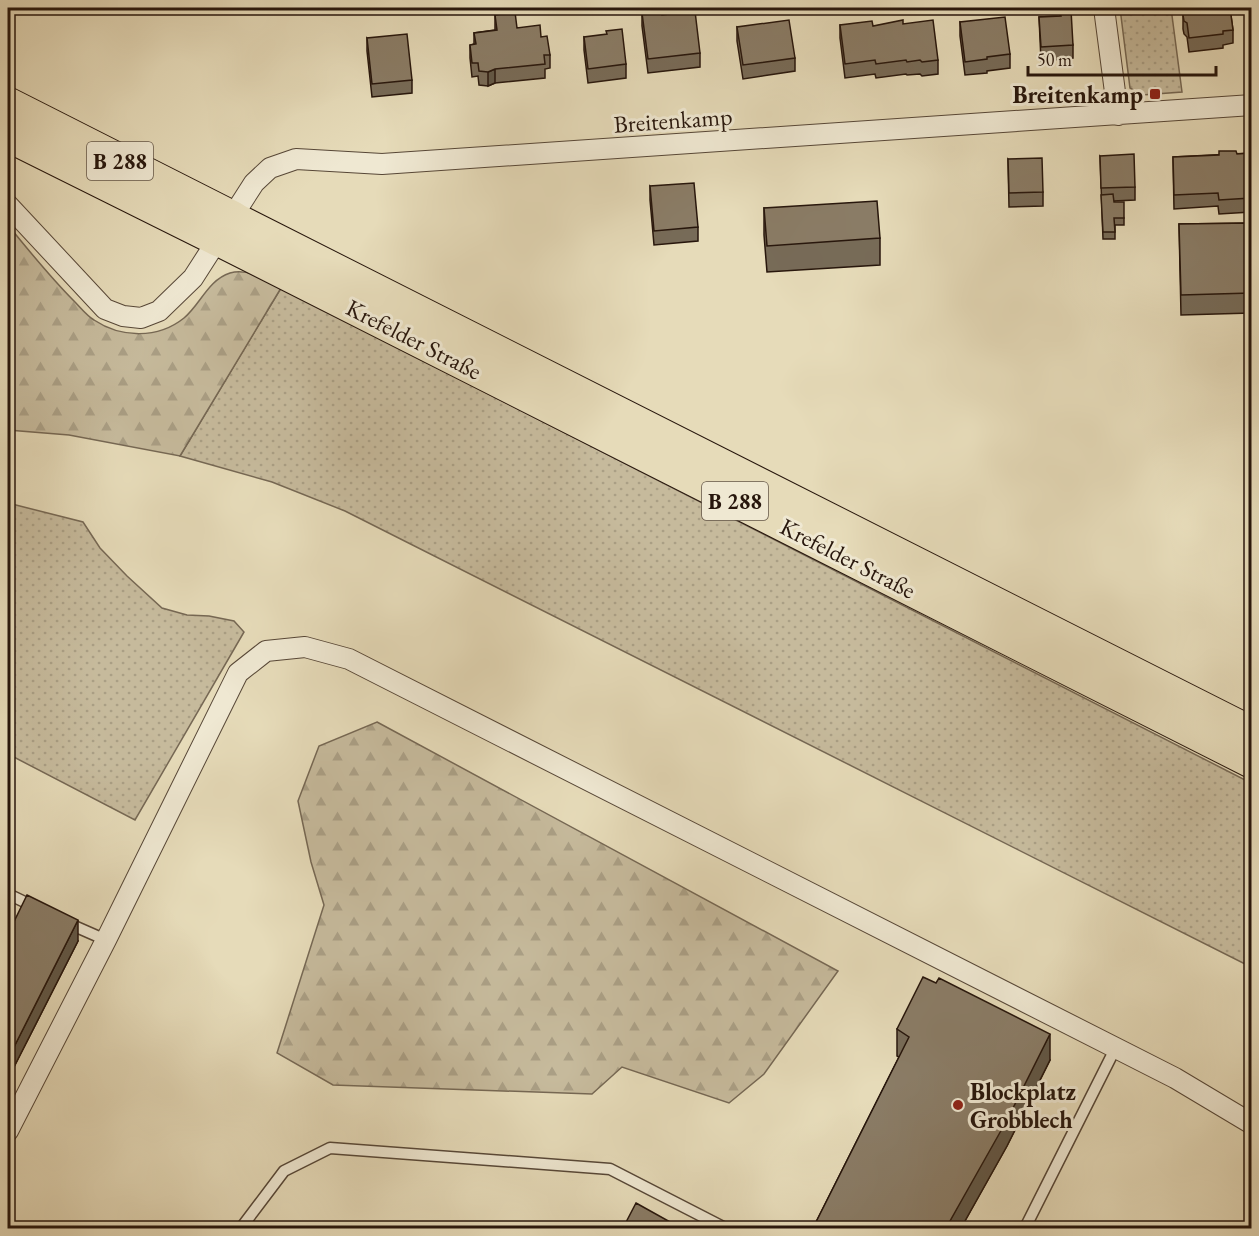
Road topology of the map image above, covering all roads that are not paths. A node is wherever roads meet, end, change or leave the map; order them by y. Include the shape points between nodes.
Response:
1 (1104, 8) edge
2 (8, 104) edge
3 (1251, 105) edge
4 (1118, 115) junction
5 (8, 135) edge
6 (8, 205) edge
7 (226, 229) junction
8 (1251, 733) edge
9 (1251, 762) edge
10 (8, 894) edge
11 (106, 940) junction
12 (1116, 1047) junction
13 (1251, 1124) edge
14 (8, 1131) edge
15 (241, 1228) edge
16 (725, 1228) edge
17 (1025, 1228) edge

1 - 4 street
2 - 7 highway, Krefelder Straße / B 288
3 - 4 street, Breitenkamp
4 - 7 street, Breitenkamp via 382,164 296,159 270,168 253,185
5 - 7 highway, Krefelder Straße / B 288
6 - 7 street, Breitenkamp via 105,309 141,318 159,312 193,278
7 - 8 main road, Krefelder Straße / B 288
7 - 9 main road, Krefelder Straße / B 288
10 - 11 lane
11 - 12 street via 238,673 266,651 305,647 349,659
11 - 14 street
12 - 13 street
12 - 17 lane
15 - 16 lane via 284,1172 330,1148 610,1169

